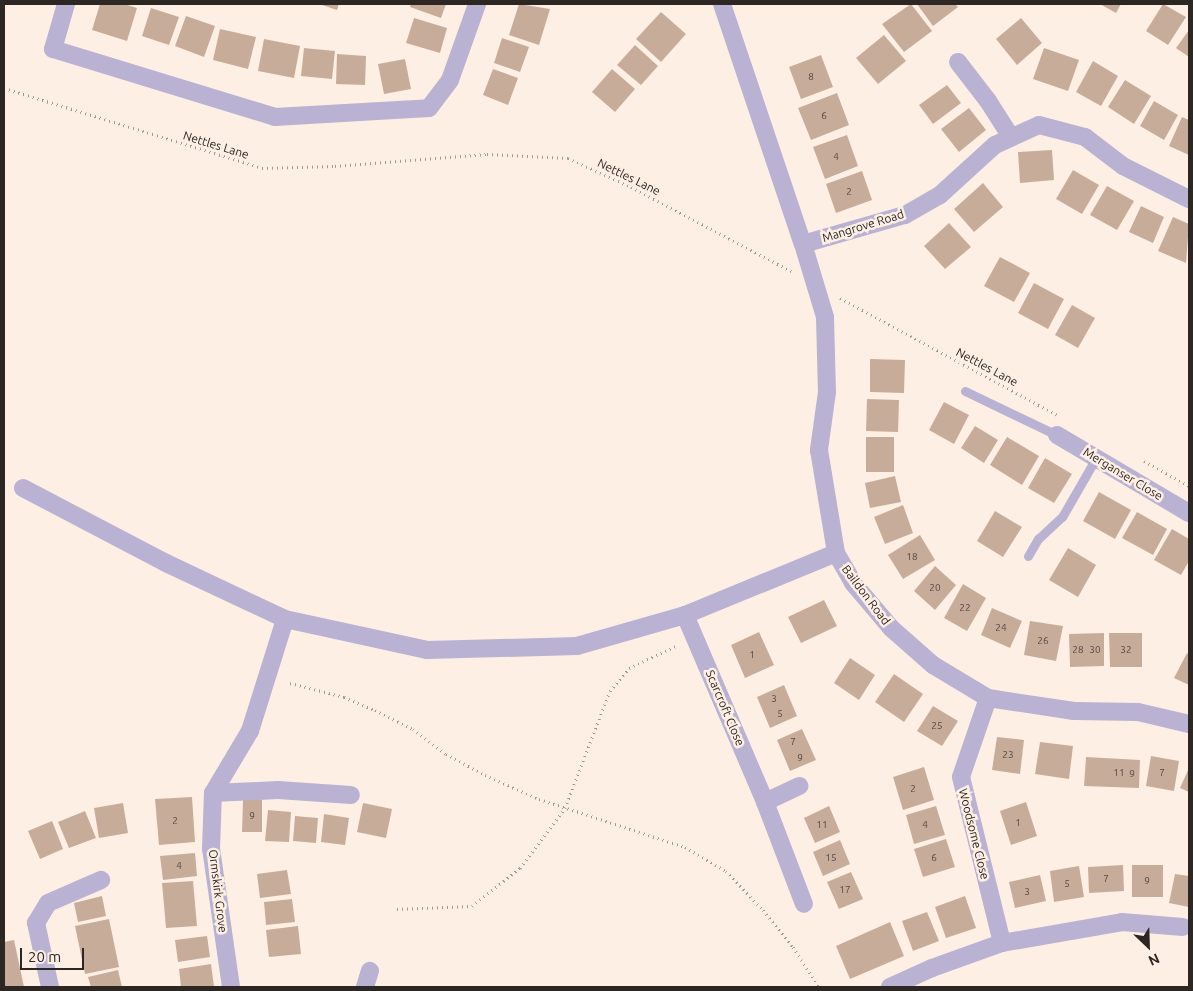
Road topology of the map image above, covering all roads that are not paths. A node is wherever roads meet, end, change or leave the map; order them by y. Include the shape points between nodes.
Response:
1 (66, 4) edge
2 (477, 4) edge
3 (722, 4) edge
4 (958, 62) dead end
5 (1011, 138) junction
6 (1189, 199) edge
7 (802, 244) junction
8 (965, 391) dead end
9 (1058, 435) joint
10 (1096, 458) junction
11 (24, 488) dead end
12 (1189, 513) edge
13 (836, 553) junction
14 (1028, 556) dead end
15 (685, 615) junction
16 (285, 619) junction
17 (988, 698) junction
18 (1189, 724) edge
19 (800, 786) dead end
20 (213, 793) junction
21 (351, 795) dead end
22 (765, 802) junction
23 (101, 880) dead end
24 (804, 904) dead end
25 (1184, 927) dead end
26 (1002, 944) junction
27 (50, 987) edge
28 (231, 987) edge
29 (890, 987) edge

1 - 2 street via 53,49 275,117 429,108 450,80
3 - 7 street
4 - 5 street
5 - 6 street, Mangrove Road via 1039,125 1085,137 1123,166
5 - 7 street, Mangrove Road via 995,145 940,195 905,215
7 - 13 street, Baildon Road via 825,318 827,392 819,450
8 - 9 lane
9 - 10 street, Merganser Close
10 - 12 street, Merganser Close
10 - 14 lane via 1062,517 1038,539
11 - 16 street via 166,563
13 - 15 street
13 - 17 street, Baildon Road via 854,583 890,628 933,665
15 - 16 street via 577,646 427,650
15 - 22 street, Scarcroft Close
16 - 20 street, Ormskirk Grove via 250,731
17 - 18 street, Baildon Road via 1074,711 1138,712
17 - 26 street, Woodsome Close via 961,777
19 - 22 street
20 - 21 street via 278,790
20 - 28 street, Ormskirk Grove via 211,849
22 - 24 street, Scarcroft Close
23 - 27 street via 48,903 36,923
25 - 26 street via 1122,922
26 - 29 street via 932,968

